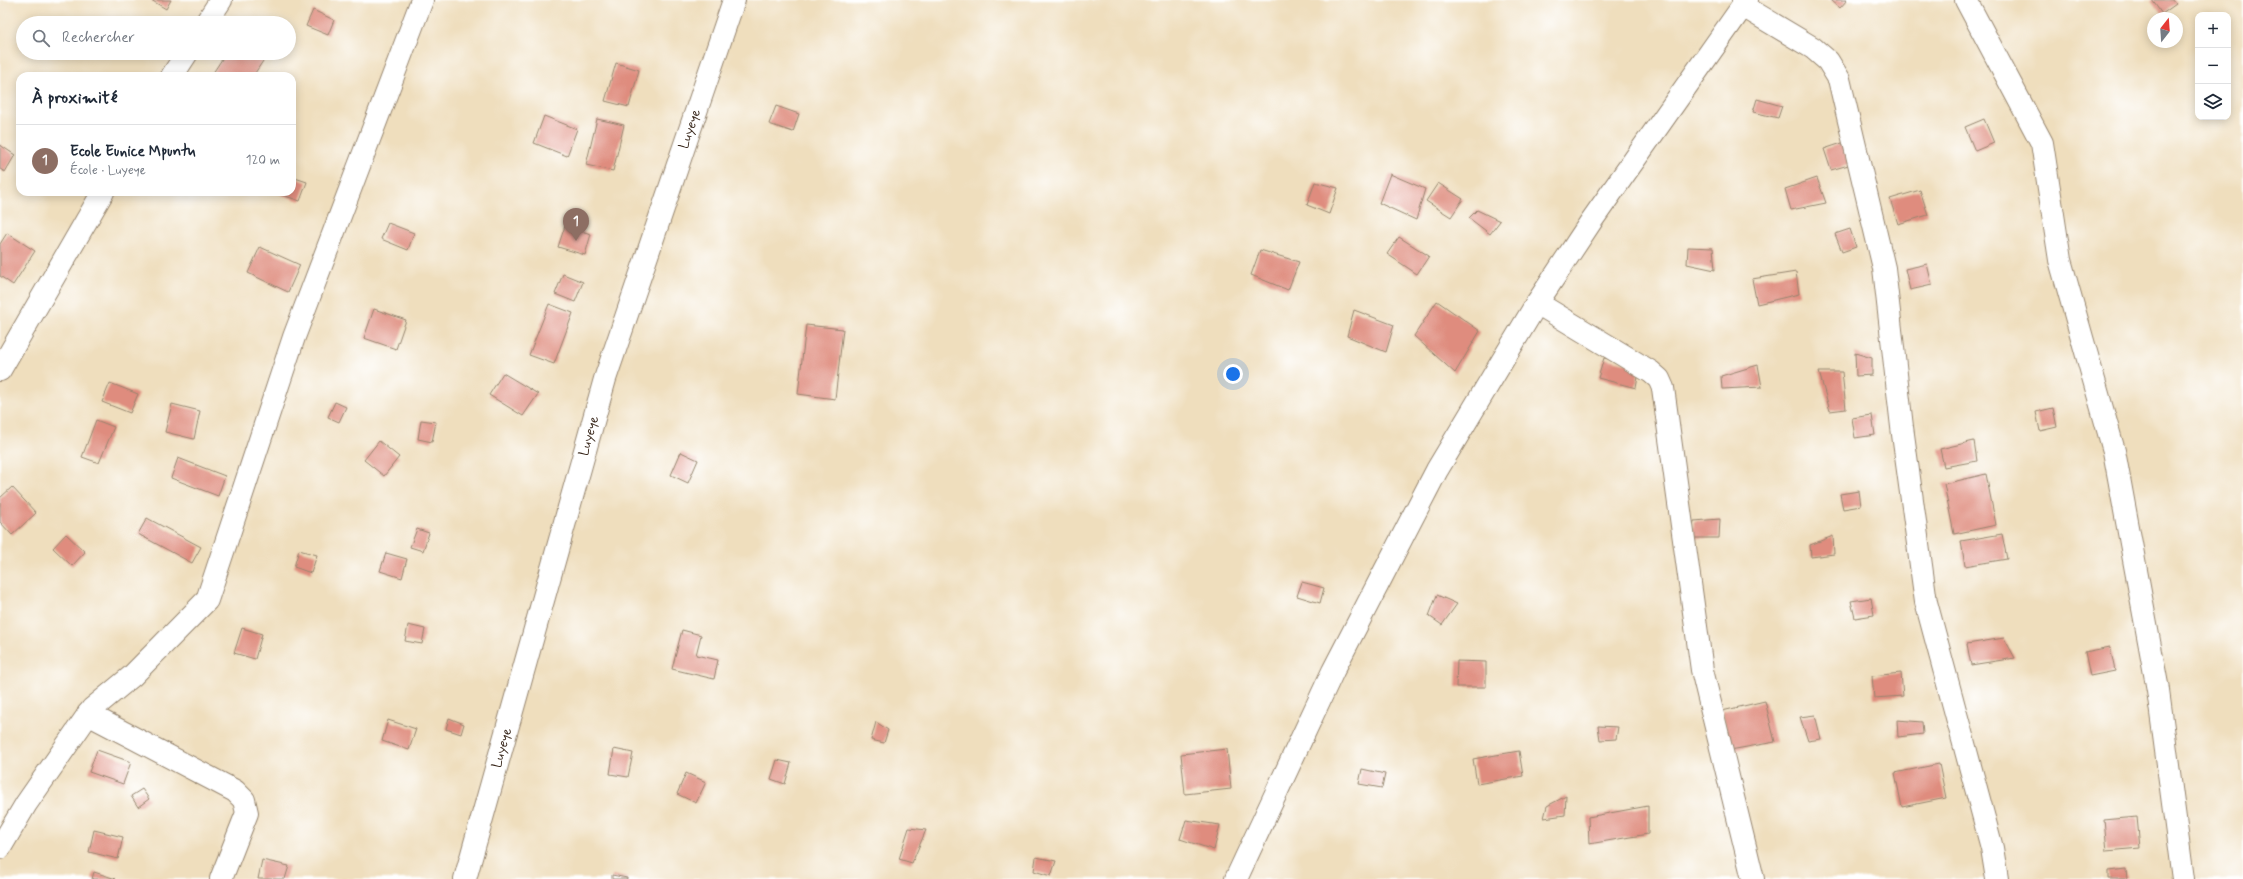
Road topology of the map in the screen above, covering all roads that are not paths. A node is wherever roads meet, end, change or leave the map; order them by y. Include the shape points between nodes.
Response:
1 (221, 0) edge
2 (422, 0) edge
3 (734, 0) edge
4 (1966, 0) edge
5 (1745, 2) edge
6 (211, 16) edge
7 (182, 60) edge
8 (175, 72) edge
9 (101, 196) edge
10 (1536, 303) junction
11 (0, 370) edge
12 (88, 714) junction
13 (0, 848) edge
14 (221, 879) edge
15 (465, 879) edge
16 (1236, 879) edge
17 (1753, 879) edge
18 (1997, 879) edge
19 (2184, 879) edge

1 - 6 street
2 - 12 street via 294,337 206,600 132,676
3 - 15 street, Luyeye via 605,379
4 - 19 street via 2042,143 2060,260 2114,451 2158,690
5 - 10 street
5 - 18 street via 1813,48 1828,61 1839,79 1884,268 1926,602 1992,848
7 - 8 street
9 - 11 street
10 - 16 street via 1437,470 1333,671
10 - 17 street via 1651,372 1659,379 1663,388 1702,670
12 - 13 street via 26,804
12 - 14 street via 235,791 244,800 247,813

